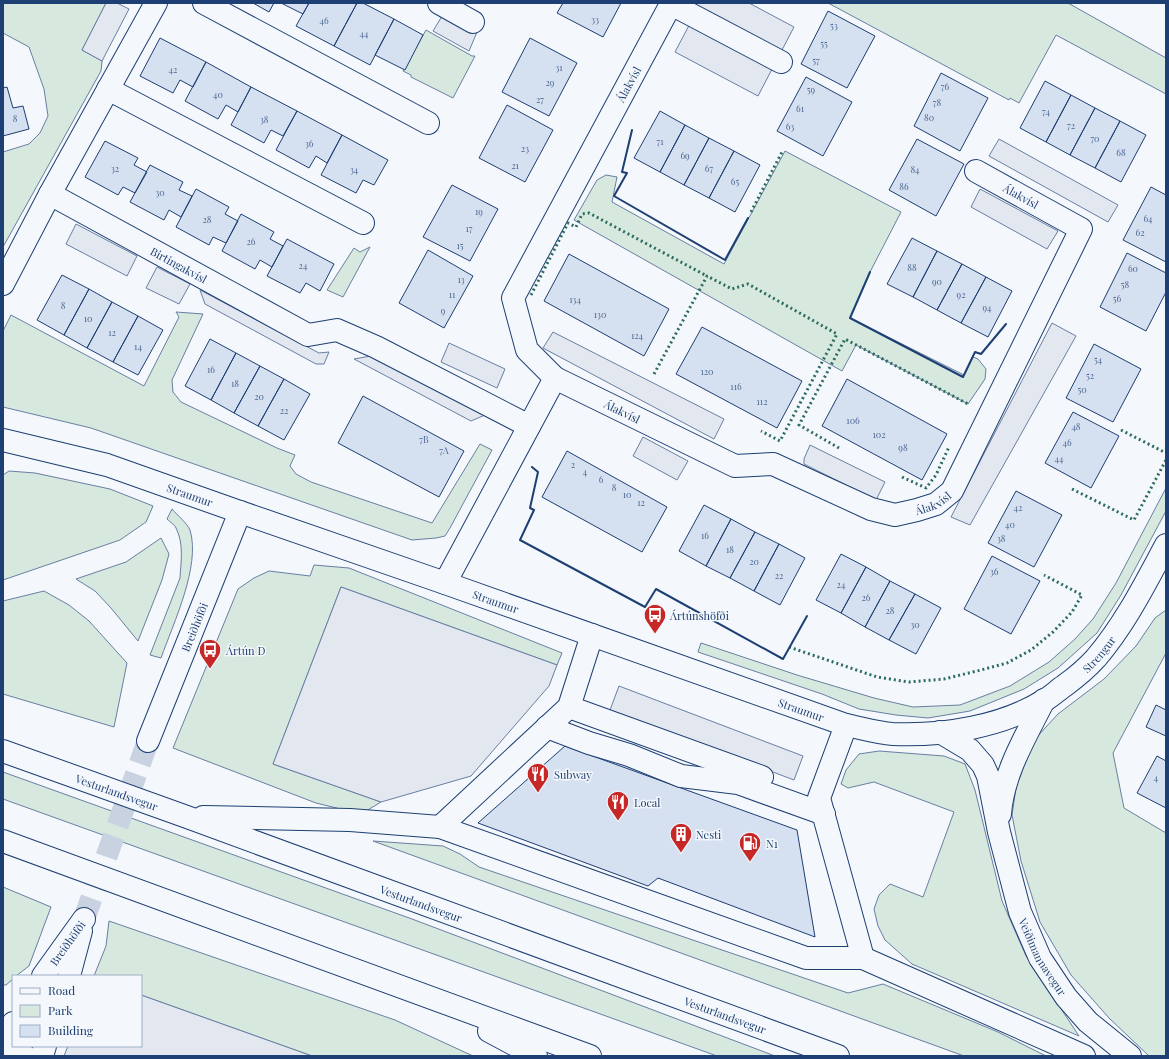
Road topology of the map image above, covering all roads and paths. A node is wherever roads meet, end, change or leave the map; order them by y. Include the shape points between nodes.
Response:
1 (156, 3) edge
2 (204, 3) edge
3 (439, 3) edge
4 (473, 22) dead end
5 (780, 62) dead end
6 (108, 89) junction
7 (428, 123) dead end
8 (976, 172) dead end
9 (50, 194) junction
10 (363, 223) dead end
11 (3, 284) edge
12 (555, 378) junction
13 (529, 426) junction
14 (3, 440) edge
15 (240, 512) junction
16 (1163, 559) edge
17 (446, 582) junction
18 (592, 635) junction
19 (1044, 700) junction
20 (569, 707) junction
21 (992, 723) joint
22 (846, 725) junction
23 (547, 727) junction
24 (940, 732) junction
25 (148, 740) tunnel mouth
26 (3, 751) edge
27 (822, 806) junction
28 (187, 817) junction
29 (440, 827) junction
30 (999, 832) junction
31 (3, 841) edge
32 (863, 958) junction
33 (44, 975) edge
34 (69, 975) edge
35 (419, 994) junction
36 (12, 1025) edge
37 (3, 1048) edge
38 (25, 1056) edge
39 (536, 1056) edge
40 (590, 1056) edge
41 (838, 1056) edge
42 (1084, 1056) edge
43 (1130, 1056) edge

1 - 6 main road
2 - 7 main road
3 - 4 main road
5 - 12 main road, Álakvísl via 671,4 513,298 527,350
6 - 9 main road
6 - 10 main road
8 - 12 main road, Álakvísl via 1081,229 952,492 936,504 895,515 871,509 773,464 735,466
9 - 11 main road
9 - 13 main road, Birtingakvísl via 308,335 337,330 376,347
12 - 13 main road
13 - 17 main road
14 - 15 main road, Straumur via 107,465
15 - 17 main road, Straumur
15 - 25 main road, Breiðhöfði
16 - 19 main road, Strengur via 1117,632 1095,659 1074,679
17 - 18 main road, Straumur
18 - 20 main road
18 - 22 main road, Straumur
19 - 21 main road, Strengur
19 - 30 main road, Veiðimannavegur via 1009,774 1001,800
20 - 23 main road
20 - 27 main road
21 - 24 main road, Straumur
22 - 24 main road, Straumur via 893,734
22 - 27 main road
23 - 27 main road via 681,776 738,783
23 - 29 main road
24 - 30 main road, Veiðimannavegur via 970,750 983,764 988,776
26 - 28 main road, Vesturlandsvegur
27 - 32 main road
28 - 29 main road via 350,820
28 - 41 main road, Vesturlandsvegur
29 - 32 main road via 806,958
30 - 43 main road, Veiðimannavegur via 1020,912 1040,958 1088,1022
31 - 35 main road
32 - 42 main road
33 - 34 main road, Breiðhöfði via 84,919
35 - 39 main road
35 - 40 main road
36 - 37 main road
37 - 38 main road

